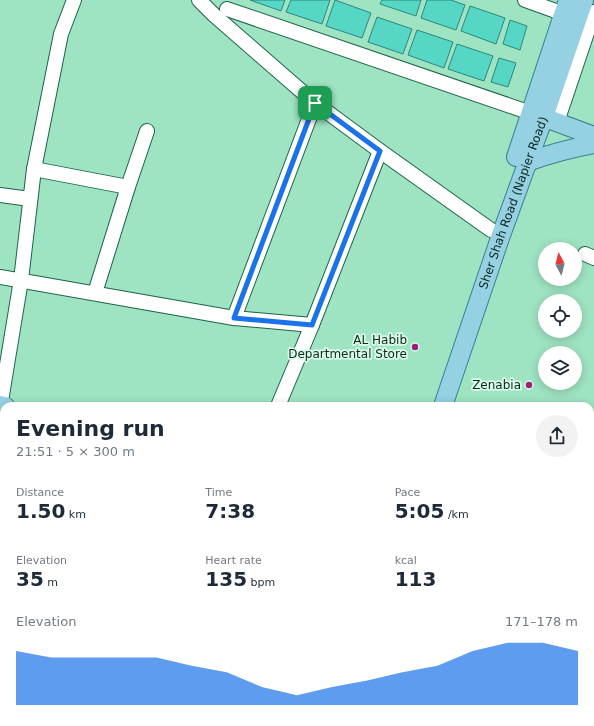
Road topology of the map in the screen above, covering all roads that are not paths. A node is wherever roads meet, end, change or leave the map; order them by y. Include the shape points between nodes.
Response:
1 (74, 0) edge
2 (199, 0) edge
3 (525, 0) edge
4 (584, 0) edge
5 (225, 4) edge
6 (566, 7) edge
7 (594, 12) edge
8 (214, 15) junction
9 (315, 103) junction
10 (544, 117) junction
11 (147, 131) dead end
12 (594, 136) edge
13 (594, 144) edge
14 (380, 151) junction
15 (527, 162) junction
16 (34, 169) junction
17 (128, 186) junction
18 (0, 195) edge
19 (30, 199) junction
20 (491, 230) junction
21 (0, 277) edge
22 (21, 280) junction
23 (94, 293) junction
24 (234, 318) junction
25 (312, 325) junction
26 (1, 402) edge
27 (280, 402) edge
28 (433, 402) edge
29 (444, 402) edge

1 - 16 street via 61,34
2 - 8 street
3 - 6 street
4 - 10 main road, Sher Shah Road (Napier Road)
5 - 8 street
5 - 10 street
6 - 10 main road, Sher Shah Road (Napier Road)
7 - 10 street
8 - 9 street
9 - 14 street
9 - 24 street
10 - 12 main road
10 - 15 main road, Sher Shah Road (Napier Road)
10 - 20 main road, Sher Shah Road (Napier Road)
11 - 17 street
13 - 15 main road
14 - 20 street
14 - 25 street
15 - 29 main road, Sher Shah Road (Napier Road)
16 - 17 street
16 - 19 street
17 - 23 street
18 - 19 street
19 - 22 street
20 - 28 main road, Sher Shah Road (Napier Road)
21 - 22 street
22 - 23 street
22 - 26 street
23 - 24 street
24 - 25 street
25 - 27 street

